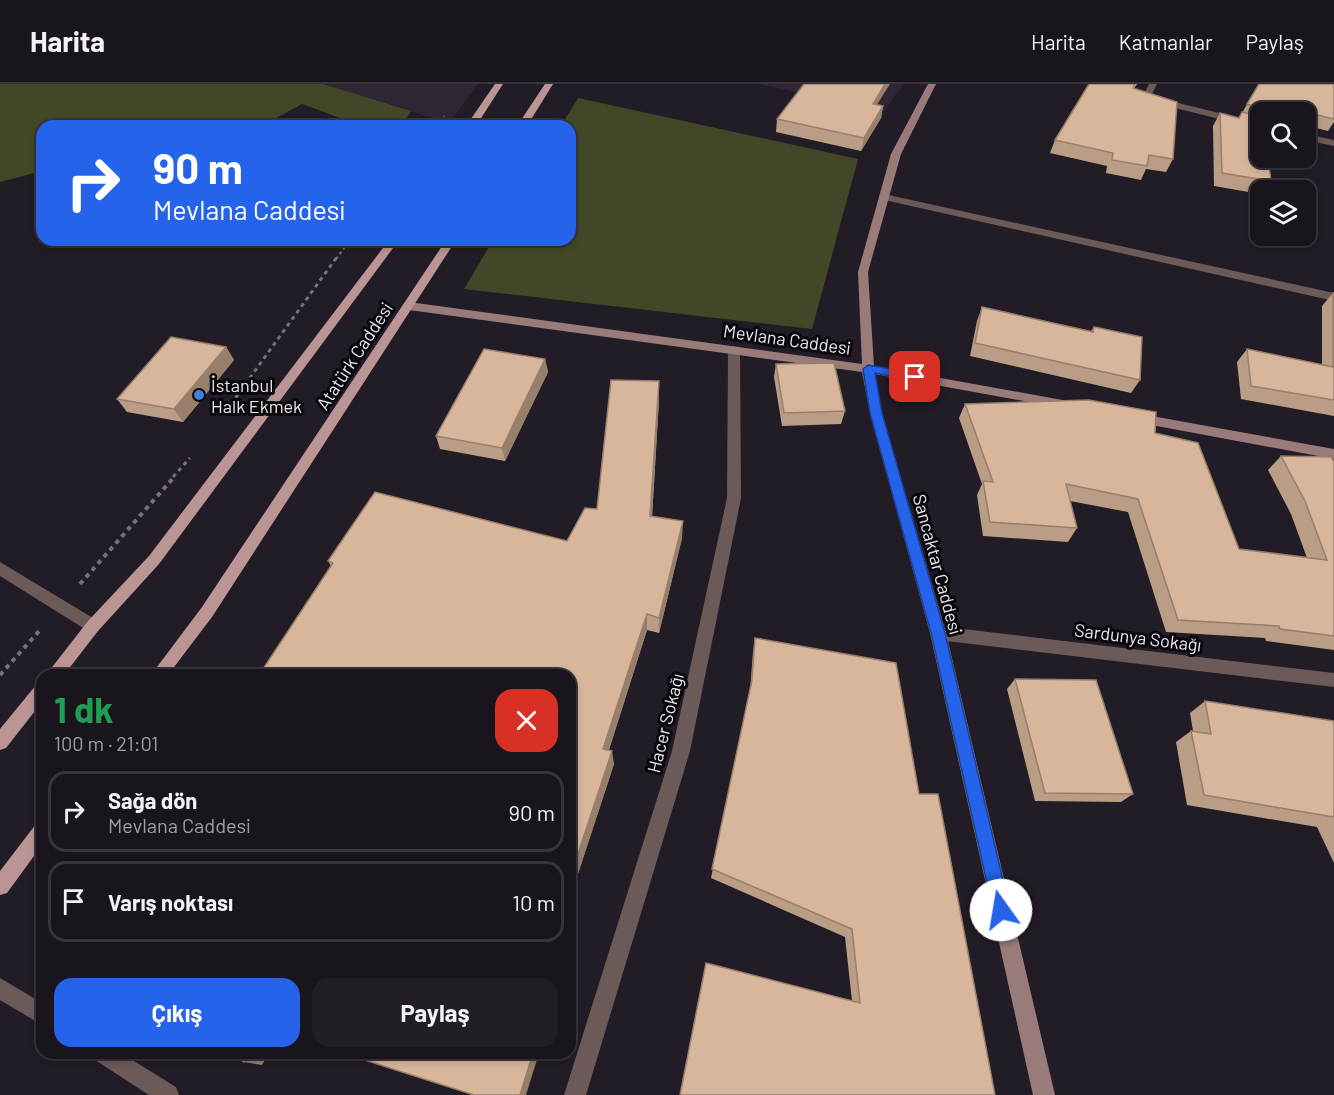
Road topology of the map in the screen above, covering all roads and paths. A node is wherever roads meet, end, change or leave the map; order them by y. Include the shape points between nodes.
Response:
1 (499, 84) edge
2 (549, 84) edge
3 (932, 84) edge
4 (1153, 84) edge
5 (1135, 95) edge
6 (1146, 98) junction
7 (475, 120) edge
8 (526, 120) edge
9 (1250, 124) edge
10 (1316, 139) edge
11 (1334, 144) edge
12 (884, 197) junction
13 (345, 246) edge
14 (390, 246) edge
15 (447, 246) edge
16 (1334, 297) edge
17 (409, 306) junction
18 (734, 350) junction
19 (868, 369) junction
20 (1078, 407) edge
21 (226, 410) dead end
22 (1124, 416) edge
23 (1334, 454) edge
24 (191, 456) dead end
25 (0, 568) edge
26 (60, 607) junction
27 (93, 626) junction
28 (938, 633) junction
29 (59, 669) edge
30 (164, 669) edge
31 (0, 675) edge
32 (1334, 680) edge
33 (36, 697) edge
34 (0, 742) edge
35 (36, 838) edge
36 (0, 886) edge
37 (0, 988) edge
38 (36, 1010) edge
39 (111, 1059) edge
40 (168, 1095) edge
41 (575, 1095) edge
42 (1044, 1095) edge

1 - 7 main road
2 - 8 main road
3 - 12 street, Sancaktar Caddesi via 896,154
4 - 6 street
5 - 6 street
6 - 9 street
10 - 11 street
12 - 16 street
12 - 19 street, Sancaktar Caddesi via 863,272
13 - 21 path
14 - 27 main road via 154,560
15 - 17 main road, Atatürk Caddesi
17 - 18 street, Mevlana Caddesi
17 - 30 main road, Atatürk Caddesi via 207,612
18 - 19 street, Mevlana Caddesi
18 - 41 street, Hacer Sokağı via 734,498 681,751
19 - 20 street, Mevlana Caddesi
19 - 28 street, Sancaktar Caddesi via 876,413
22 - 23 street
24 - 26 path
25 - 26 street
26 - 27 street
26 - 31 path
27 - 29 main road
28 - 32 street, Sardunya Sokağı
28 - 42 street, Sancaktar Caddesi
33 - 34 main road
35 - 36 main road
37 - 38 street
39 - 40 street

